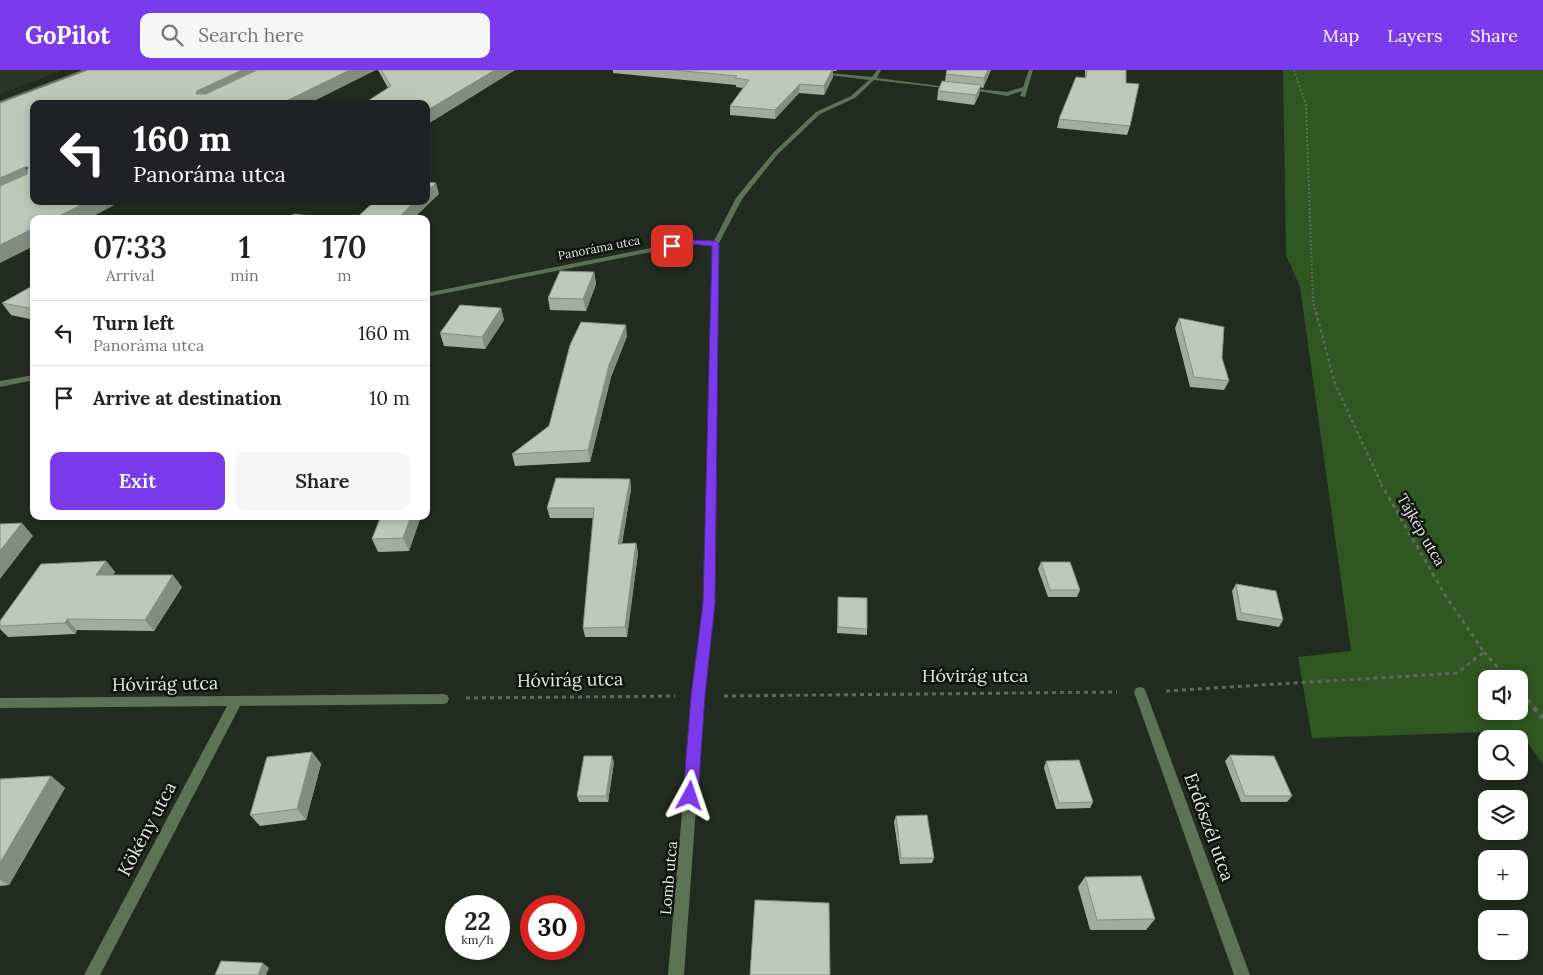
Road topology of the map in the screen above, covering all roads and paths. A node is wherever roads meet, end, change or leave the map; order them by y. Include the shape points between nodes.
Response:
1 (86, 70) edge
2 (879, 70) edge
3 (1031, 70) edge
4 (1294, 70) edge
5 (811, 72) edge
6 (874, 78) junction
7 (1026, 88) junction
8 (1023, 96) dead end
9 (0, 103) edge
10 (716, 244) junction
11 (430, 294) edge
12 (30, 378) edge
13 (0, 384) edge
14 (1484, 652) junction
15 (1500, 670) edge
16 (1140, 692) junction
17 (698, 696) junction
18 (443, 698) joint
19 (236, 701) junction
20 (1528, 701) edge
21 (0, 703) edge
22 (1543, 718) edge
23 (92, 975) edge
24 (676, 975) edge
25 (1242, 975) edge

1 - 9 street
2 - 6 street
3 - 7 street
4 - 14 path, Tájkép utca via 1306,106 1313,302 1335,384 1382,484 1445,595
5 - 6 street
6 - 7 street via 1007,94
6 - 10 street via 853,97 818,113 783,147 739,198
7 - 8 street
10 - 11 street, Panoráma utca via 691,242
10 - 17 street, Lomb utca via 709,603
12 - 13 street
14 - 15 path, Tájkép utca
14 - 16 path via 1457,672
16 - 17 path, Hóvirág utca
16 - 25 street, Erdőszél utca
17 - 18 path, Hóvirág utca
17 - 24 street, Lomb utca
18 - 19 street, Hóvirág utca
19 - 21 street, Hóvirág utca
19 - 23 street, Kökény utca
20 - 22 path

